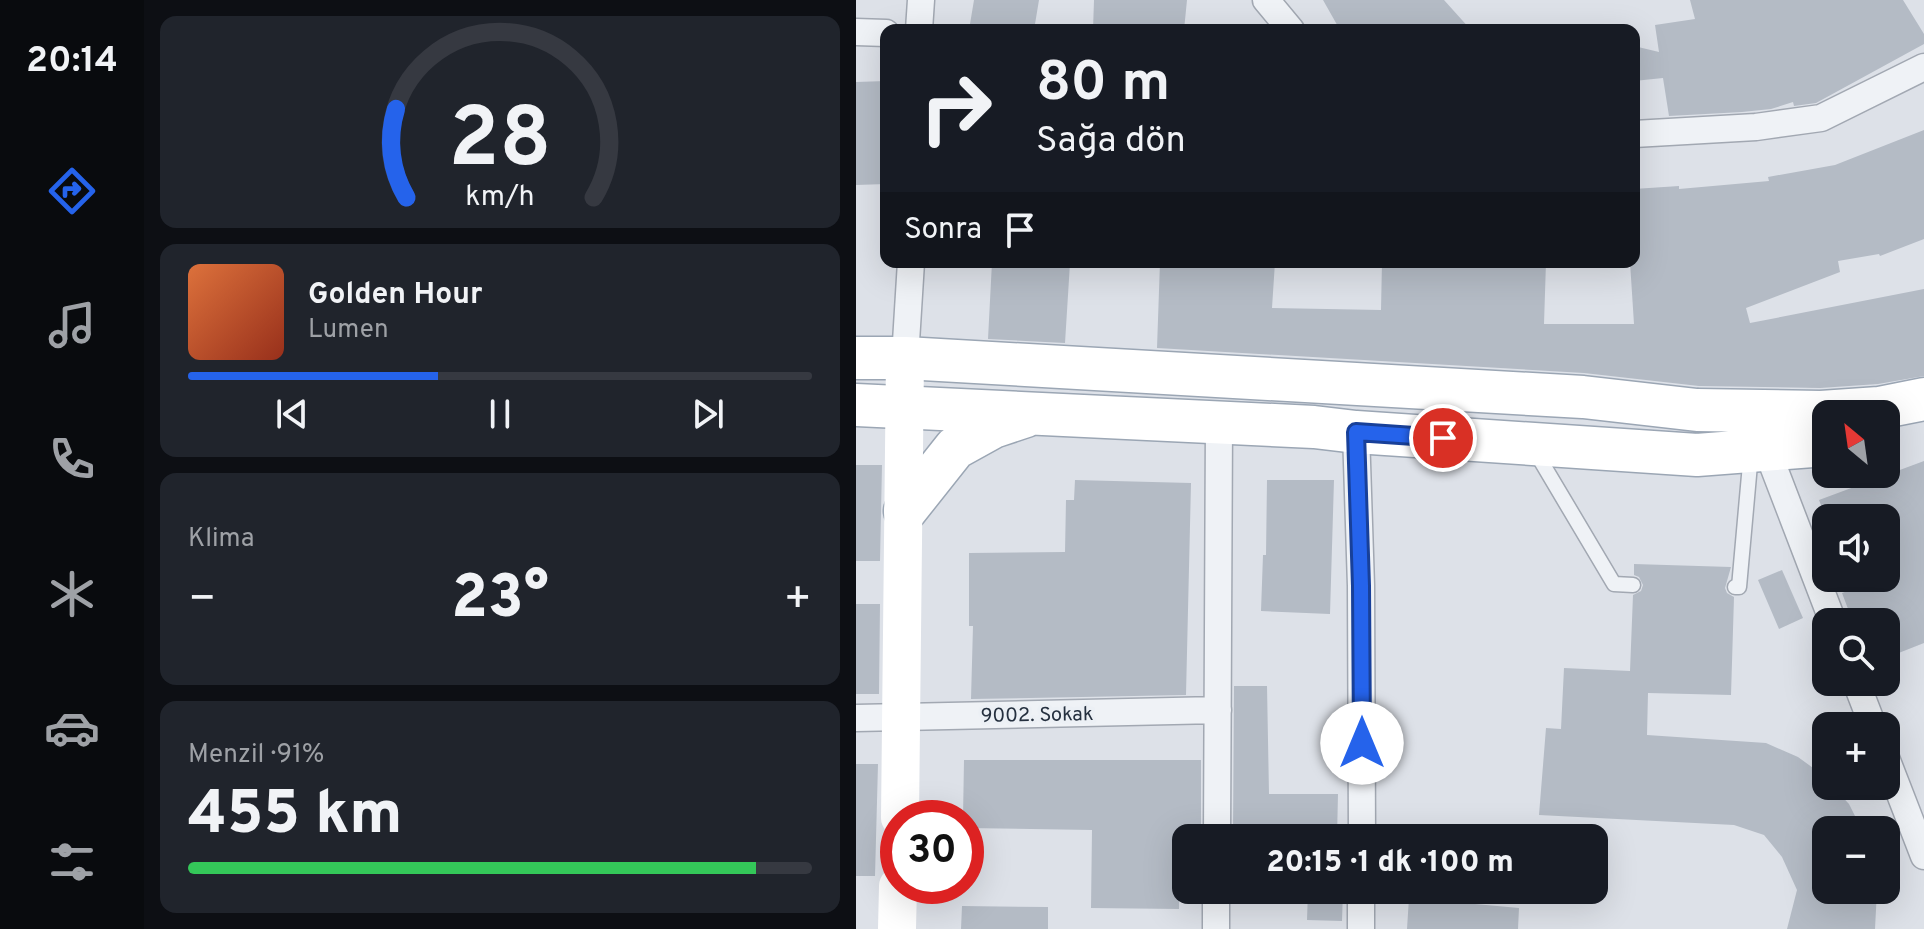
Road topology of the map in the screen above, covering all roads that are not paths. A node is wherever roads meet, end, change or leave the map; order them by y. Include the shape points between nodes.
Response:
1 (921, 0) edge
2 (1266, 0) edge
3 (919, 24) edge
4 (1286, 24) edge
5 (856, 32) edge
6 (880, 33) edge
7 (1924, 67) edge
8 (1640, 134) edge
9 (911, 268) edge
10 (856, 358) edge
11 (905, 358) junction
12 (1924, 399) edge
13 (856, 405) edge
14 (906, 405) junction
15 (1037, 413) junction
16 (1219, 422) junction
17 (1924, 428) edge
18 (1356, 432) junction
19 (1900, 432) edge
20 (1531, 444) junction
21 (1812, 446) edge
22 (1759, 450) junction
23 (905, 511) junction
24 (1633, 585) dead end
25 (1735, 587) dead end
26 (1827, 608) edge
27 (1218, 710) junction
28 (856, 718) edge
29 (903, 718) junction
30 (1900, 794) edge
31 (901, 800) edge
32 (1217, 824) edge
33 (1362, 824) edge
34 (1924, 856) edge
35 (898, 904) edge
36 (1216, 904) edge
37 (1361, 904) edge
38 (897, 929) edge
39 (1216, 929) edge
40 (1361, 929) edge

1 - 3 street
2 - 4 street
5 - 6 street
7 - 8 street via 1821,118
9 - 11 street
10 - 11 main road
11 - 12 main road via 1583,397 1697,410 1821,412
11 - 14 main road
13 - 14 main road
14 - 15 main road
14 - 23 main road
15 - 16 main road
15 - 23 main road via 993,427 955,448
16 - 18 main road
16 - 27 street
17 - 19 main road
18 - 20 main road
18 - 33 street
20 - 22 main road via 1697,455
20 - 24 lane via 1614,584
21 - 22 main road
22 - 25 lane
22 - 26 street
23 - 29 main road
27 - 29 street, 9002. Sokak
27 - 32 street
28 - 29 street, 9002. Sokak
29 - 31 main road
30 - 34 street
35 - 38 main road
36 - 39 street
37 - 40 street

